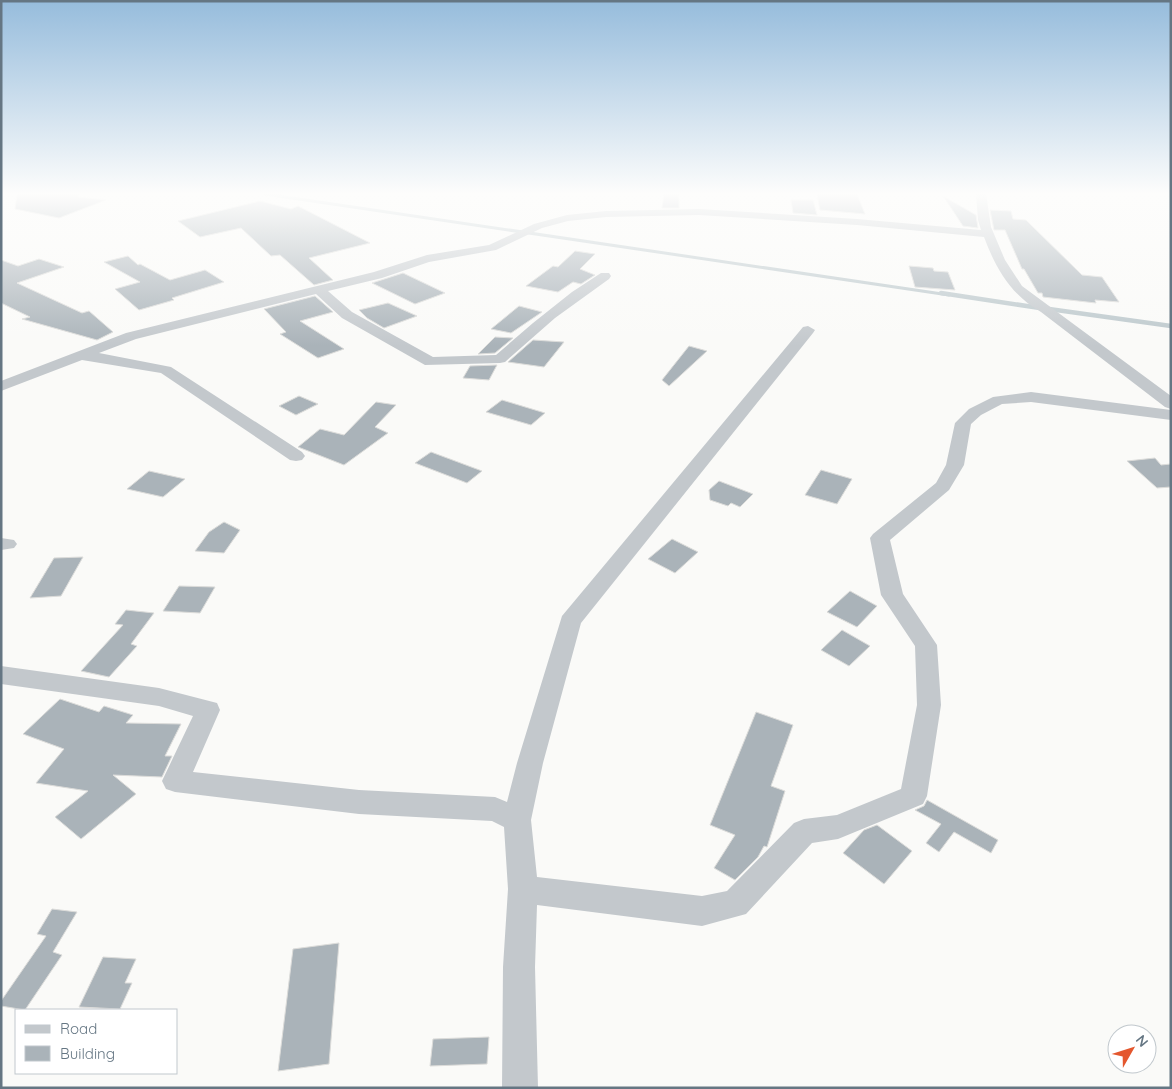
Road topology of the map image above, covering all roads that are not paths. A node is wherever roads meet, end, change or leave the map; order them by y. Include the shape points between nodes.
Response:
1 (499, 245) edge
2 (993, 245) edge
3 (604, 276) dead end
4 (319, 290) junction
5 (808, 330) dead end
6 (80, 355) junction
7 (1, 386) edge
8 (1171, 404) edge
9 (1171, 415) edge
10 (296, 456) dead end
11 (1, 675) edge
12 (517, 820) junction
13 (523, 889) junction
14 (520, 1088) edge

1 - 4 street via 427,259 378,276
2 - 8 street via 1003,268 1032,303 1046,309
3 - 4 street via 572,297 500,359 430,362 347,315
4 - 6 street via 130,336
5 - 12 street via 570,621
6 - 7 street
6 - 10 street via 166,370
9 - 13 street via 1030,398 999,400 975,412 964,423 955,465 943,486 880,538 892,595 926,645 929,705 913,796 838,827 804,832 735,904 702,911
11 - 12 street via 159,697 208,710 175,781 359,802 495,809
12 - 13 street
13 - 14 street via 519,967

